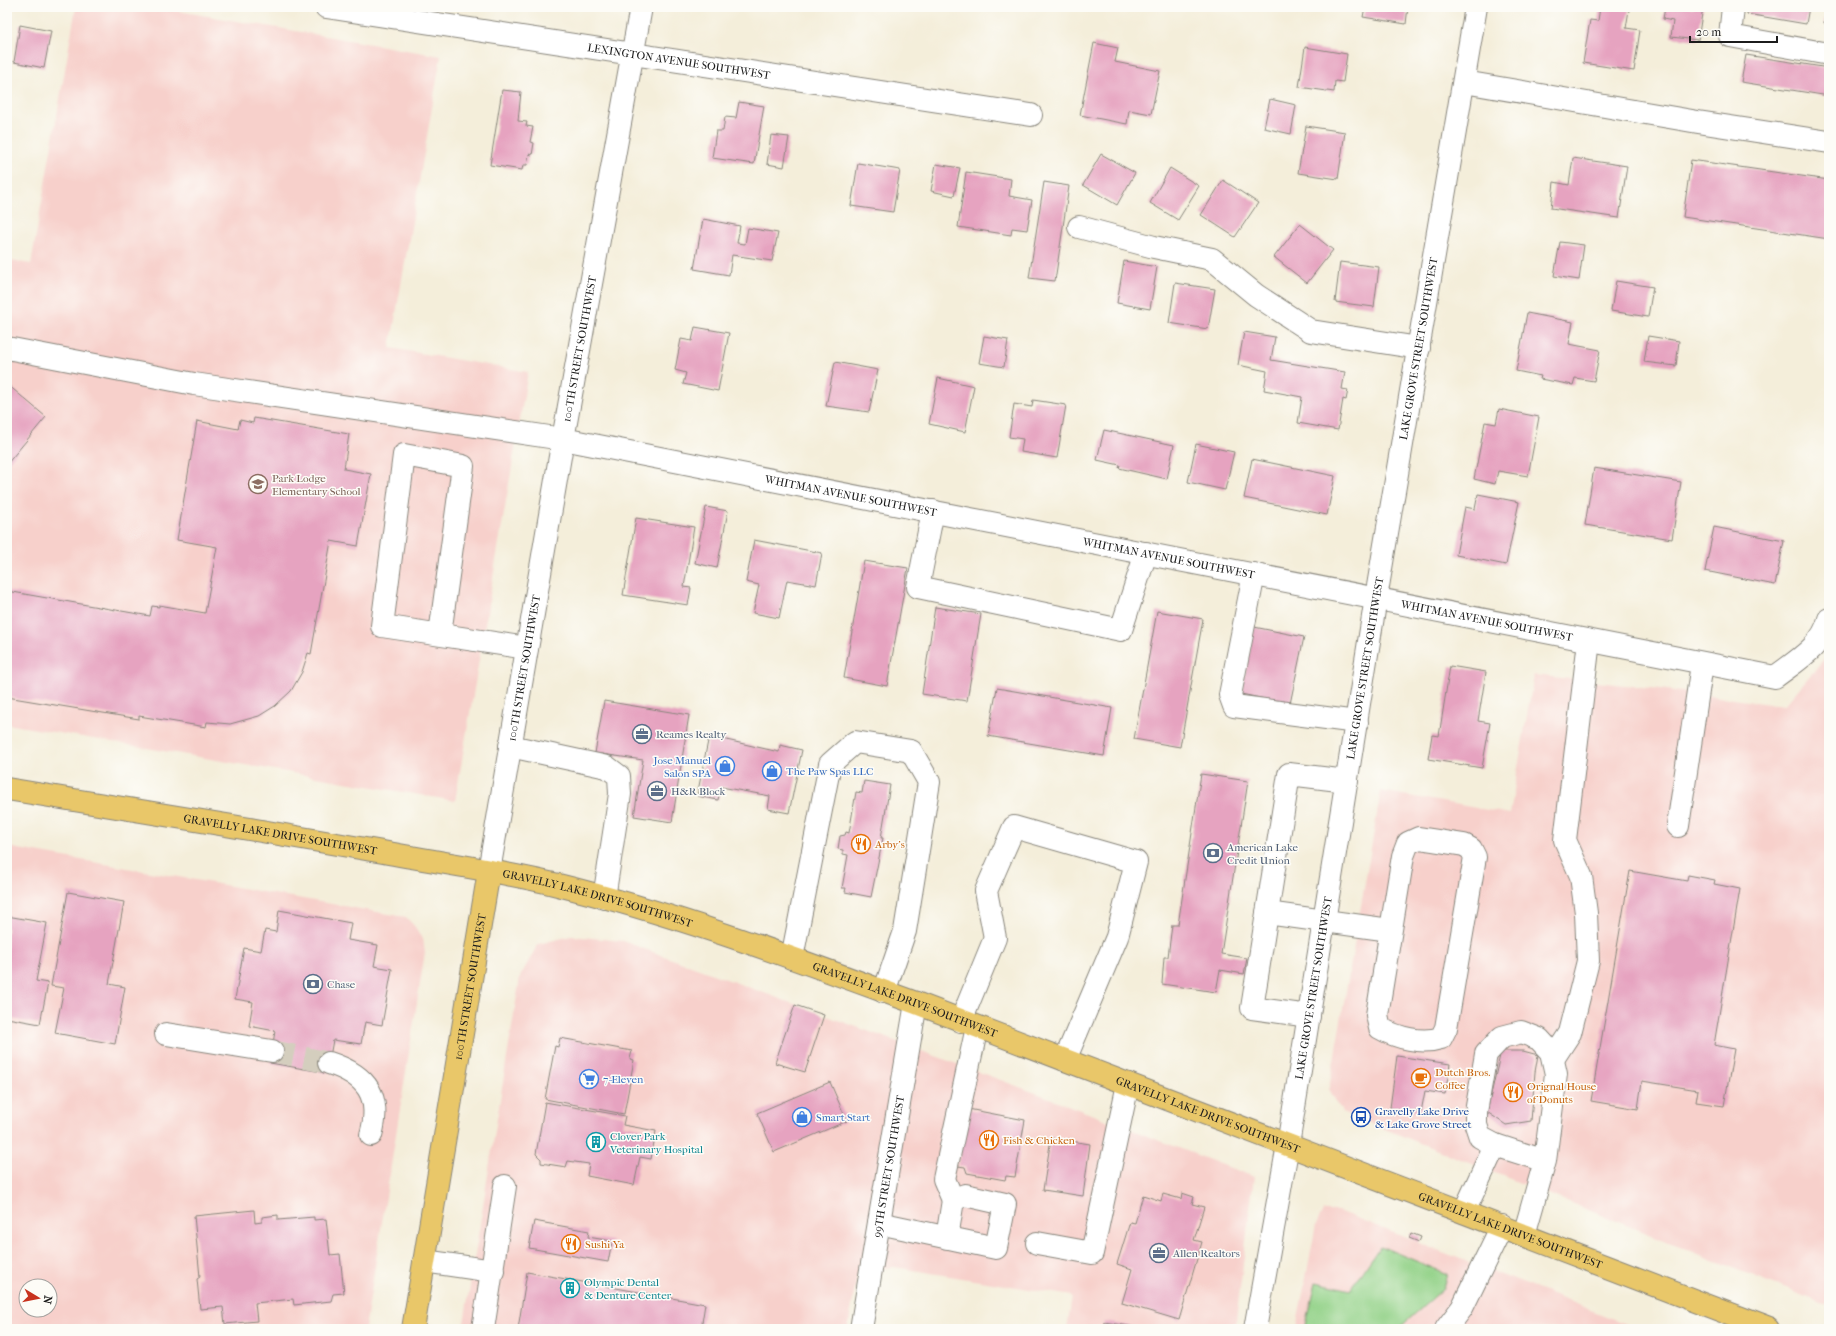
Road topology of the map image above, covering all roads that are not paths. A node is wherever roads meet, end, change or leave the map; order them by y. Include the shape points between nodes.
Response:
1 (326, 7) edge
2 (641, 7) edge
3 (1476, 7) edge
4 (1733, 7) edge
5 (632, 54) junction
6 (1829, 54) edge
7 (1464, 82) junction
8 (1031, 115) dead end
9 (1829, 142) edge
10 (1079, 227) dead end
11 (7, 348) edge
12 (1418, 348) junction
13 (563, 439) junction
14 (933, 511) junction
15 (1146, 553) junction
16 (1254, 574) junction
17 (1376, 598) junction
18 (1829, 619) edge
19 (440, 634) junction
20 (1589, 641) junction
21 (527, 648) junction
22 (1702, 664) junction
23 (1357, 722) junction
24 (510, 746) junction
25 (1347, 781) junction
26 (7, 789) edge
27 (1678, 826) dead end
28 (489, 871) junction
29 (604, 898) junction
30 (1267, 913) junction
31 (1325, 920) junction
32 (1390, 930) junction
33 (792, 958) junction
34 (884, 992) junction
35 (916, 1003) junction
36 (1309, 1016) junction
37 (969, 1024) junction
38 (166, 1034) dead end
39 (272, 1051) tunnel mouth
40 (1553, 1059) junction
41 (1065, 1060) junction
42 (329, 1063) tunnel mouth
43 (1128, 1084) junction
44 (371, 1135) dead end
45 (1288, 1145) junction
46 (1495, 1145) junction
47 (1545, 1161) junction
48 (505, 1186) dead end
49 (953, 1200) junction
50 (1464, 1212) junction
51 (879, 1223) junction
52 (1502, 1226) junction
53 (1524, 1235) junction
54 (947, 1238) junction
55 (1037, 1244) dead end
56 (424, 1261) junction
57 (493, 1271) junction
58 (413, 1329) edge
59 (484, 1329) edge
60 (861, 1329) edge
61 (1255, 1329) edge
62 (1446, 1329) edge
63 (1769, 1329) edge

1 - 5 street, LEXINGTON AVENUE SOUTHWEST
2 - 5 street, 100TH STREET SOUTHWEST
3 - 7 street, LAKE GROVE STREET SOUTHWEST
4 - 6 street via 1730,36
5 - 8 street, LEXINGTON AVENUE SOUTHWEST
5 - 13 street, 100TH STREET SOUTHWEST
7 - 9 street
7 - 12 street, LAKE GROVE STREET SOUTHWEST
10 - 12 street via 1212,259 1256,295 1310,330
11 - 13 street, WHITMAN AVENUE SOUTHWEST via 194,384
12 - 17 street, LAKE GROVE STREET SOUTHWEST
13 - 14 street, WHITMAN AVENUE SOUTHWEST
13 - 21 street, 100TH STREET SOUTHWEST
14 - 15 street, WHITMAN AVENUE SOUTHWEST
14 - 15 street via 918,587 1121,630
15 - 16 street, WHITMAN AVENUE SOUTHWEST
16 - 17 street, WHITMAN AVENUE SOUTHWEST
16 - 23 street via 1230,695 1234,706
17 - 20 street, WHITMAN AVENUE SOUTHWEST
17 - 23 street, LAKE GROVE STREET SOUTHWEST
18 - 22 street, WHITMAN AVENUE SOUTHWEST via 1827,630 1815,646 1775,677
19 - 19 street via 463,466 404,455 382,626
19 - 21 street
20 - 22 street, WHITMAN AVENUE SOUTHWEST
20 - 40 street via 1565,840 1581,876 1588,961 1570,1033
21 - 24 street, 100TH STREET SOUTHWEST
22 - 27 street
23 - 25 street, LAKE GROVE STREET SOUTHWEST
24 - 28 street, 100TH STREET SOUTHWEST
24 - 29 street via 607,767 619,776 620,794
25 - 30 street via 1289,774
25 - 31 street, LAKE GROVE STREET SOUTHWEST
26 - 28 main road, GRAVELLY LAKE DRIVE SOUTHWEST via 201,819
28 - 29 main road, GRAVELLY LAKE DRIVE SOUTHWEST via 558,885
28 - 56 main road, 100TH STREET SOUTHWEST
29 - 33 main road, GRAVELLY LAKE DRIVE SOUTHWEST
30 - 31 street
30 - 36 street via 1252,1008
31 - 32 street
31 - 36 street, LAKE GROVE STREET SOUTHWEST
32 - 32 street via 1403,856 1408,843 1419,838 1464,845 1471,849 1475,858 1446,1028 1441,1038 1431,1042 1392,1035 1380,1028 1377,1015
33 - 34 main road, GRAVELLY LAKE DRIVE SOUTHWEST
33 - 34 street via 830,764 855,742 911,751 929,782 905,931
34 - 35 main road, GRAVELLY LAKE DRIVE SOUTHWEST
35 - 37 main road, GRAVELLY LAKE DRIVE SOUTHWEST
35 - 51 street, 99TH STREET SOUTHWEST
36 - 45 street, LAKE GROVE STREET SOUTHWEST
37 - 41 main road, GRAVELLY LAKE DRIVE SOUTHWEST
37 - 41 street via 996,938 986,891 1014,827 1136,862 1116,937
37 - 49 street via 944,1179
38 - 39 street
40 - 46 street via 1551,1052 1539,1039 1521,1032 1502,1037 1486,1054 1476,1125 1480,1138
40 - 47 street via 1556,1074
41 - 43 main road, GRAVELLY LAKE DRIVE SOUTHWEST
42 - 44 street via 343,1067 362,1079 374,1096 375,1120
43 - 45 main road, GRAVELLY LAKE DRIVE SOUTHWEST
43 - 55 street via 1092,1253
45 - 50 main road, GRAVELLY LAKE DRIVE SOUTHWEST
45 - 61 street, LAKE GROVE STREET SOUTHWEST
46 - 47 street
46 - 50 street
47 - 53 street
48 - 57 street
49 - 54 street
49 - 54 street via 965,1195 1005,1204 996,1248
50 - 52 main road, GRAVELLY LAKE DRIVE SOUTHWEST
51 - 54 street
51 - 60 street, 99TH STREET SOUTHWEST
52 - 53 main road, GRAVELLY LAKE DRIVE SOUTHWEST
52 - 62 street via 1462,1308
53 - 63 main road, GRAVELLY LAKE DRIVE SOUTHWEST
56 - 57 street
56 - 58 main road, 100TH STREET SOUTHWEST
57 - 59 street

